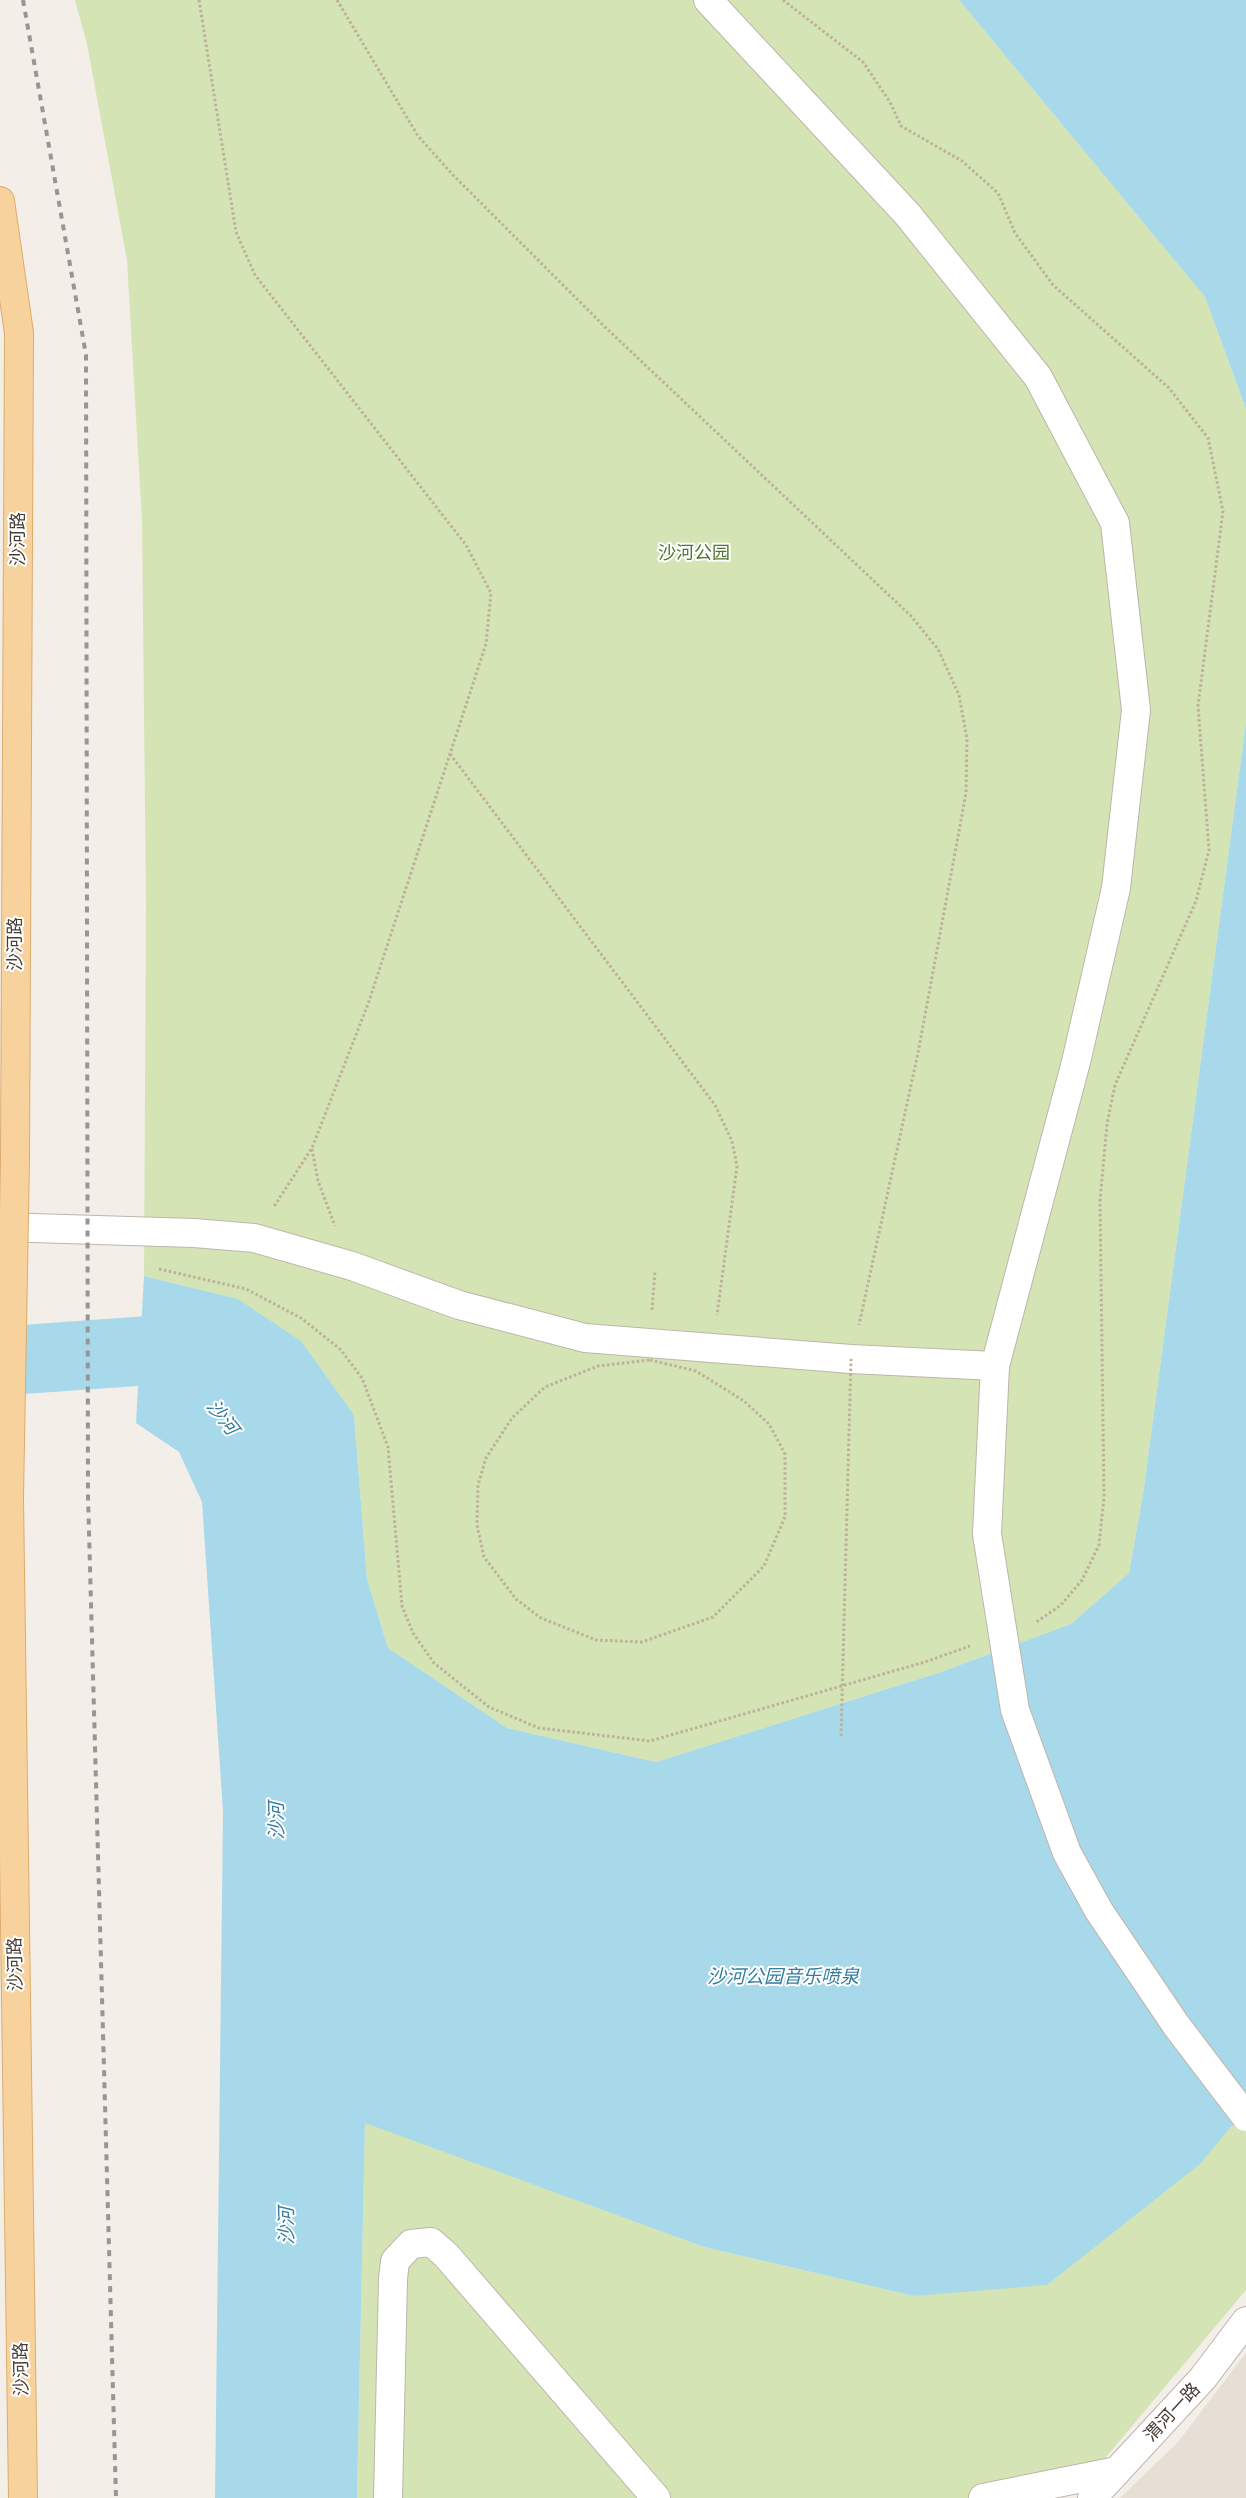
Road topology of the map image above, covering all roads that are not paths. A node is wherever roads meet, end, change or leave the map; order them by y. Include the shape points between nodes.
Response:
1 (708, 0) edge
2 (0, 201) edge
3 (7, 1011) edge
4 (0, 1228) edge
5 (995, 1366) junction
6 (1246, 2118) edge
7 (1246, 2321) edge
8 (1117, 2471) junction
9 (23, 2498) edge
10 (388, 2498) edge
11 (656, 2498) edge
12 (983, 2498) edge
13 (1092, 2498) edge

1 - 5 street via 908,215 1038,377 1115,522 1136,710 1116,888 1076,1062
2 - 3 main road, 沙河路 via 19,333
3 - 9 main road, 沙河路, bridge via 14,1158 9,1498
4 - 5 street via 194,1233 254,1238 352,1266 460,1305 586,1338
5 - 6 street, bridge via 987,1534 1015,1710 1067,1853 1099,1911 1176,2025
7 - 8 street, 渭河一路 via 1203,2378
8 - 12 street
8 - 13 street, 渭河一路
10 - 11 street via 395,2262 411,2244 431,2242 446,2255

